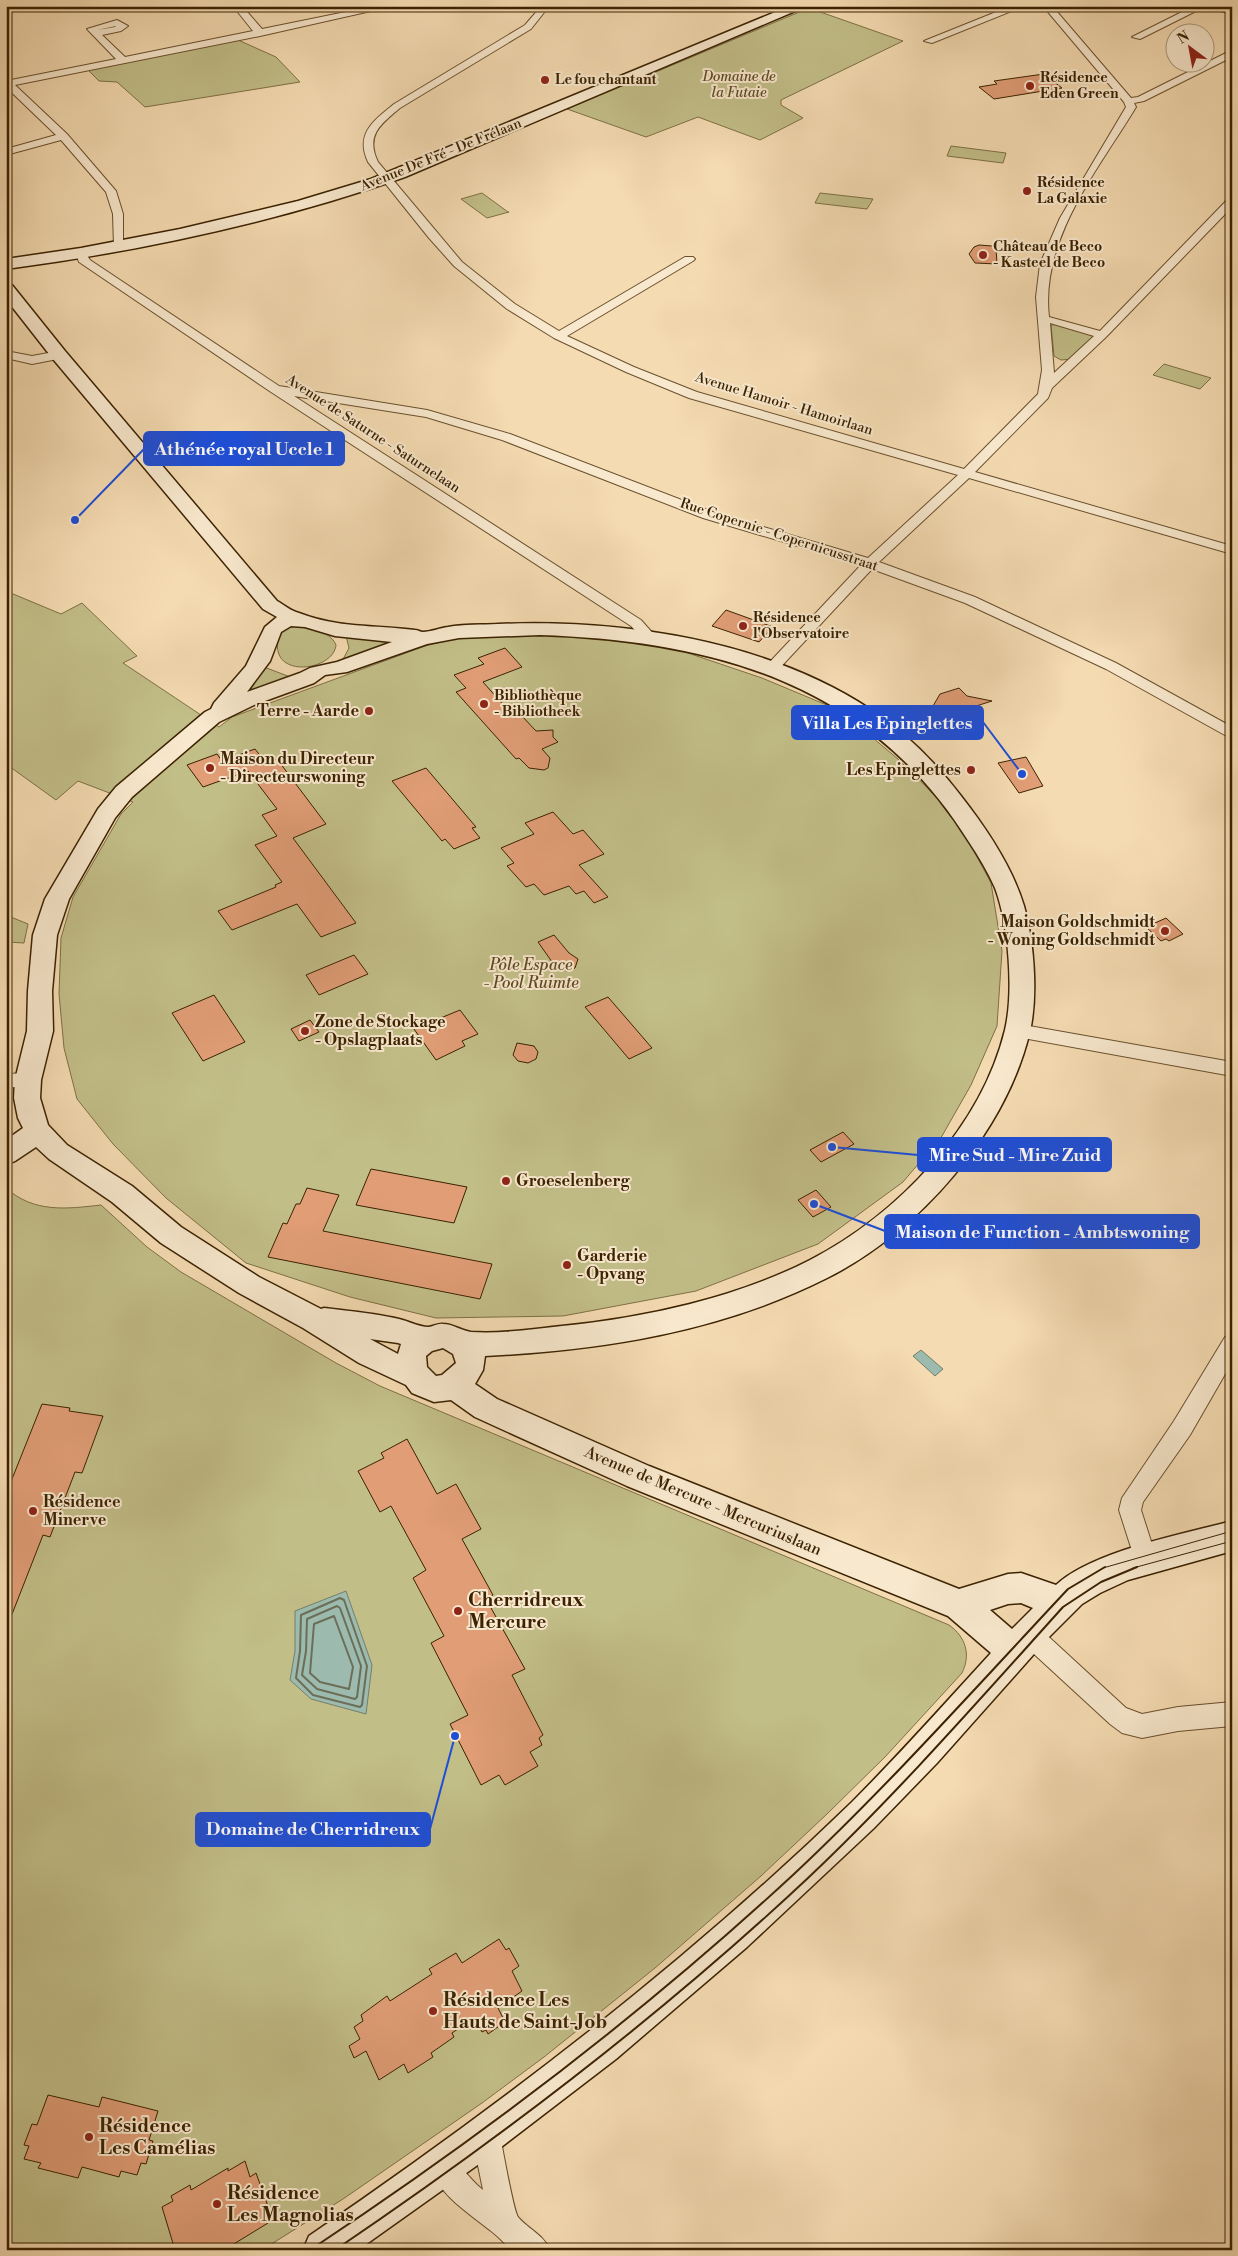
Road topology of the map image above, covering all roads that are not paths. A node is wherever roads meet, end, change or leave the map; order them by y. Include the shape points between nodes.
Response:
1 (237, 6) edge
2 (389, 6) edge
3 (542, 6) edge
4 (801, 6) edge
5 (1020, 6) edge
6 (1047, 6) edge
7 (1202, 6) edge
8 (1218, 6) edge
9 (1232, 10) edge
10 (260, 33) junction
11 (95, 34) dead end
12 (1137, 36) dead end
13 (929, 41) dead end
14 (1232, 53) edge
15 (123, 60) junction
16 (7, 84) edge
17 (1129, 101) junction
18 (63, 136) junction
19 (6, 152) edge
20 (386, 179) junction
21 (1232, 201) edge
22 (119, 247) junction
23 (81, 254) junction
24 (689, 259) dead end
25 (6, 264) edge
26 (6, 288) edge
27 (1043, 320) junction
28 (1102, 335) junction
29 (558, 336) junction
30 (6, 354) edge
31 (59, 355) junction
32 (1057, 362) junction
33 (1048, 386) junction
34 (275, 389) junction
35 (965, 474) junction
36 (1232, 550) edge
37 (870, 563) junction
38 (270, 606) junction
39 (296, 620) junction
40 (276, 626) junction
41 (332, 629) junction
42 (431, 636) junction
43 (650, 638) junction
44 (265, 652) junction
45 (771, 669) junction
46 (322, 670) junction
47 (212, 717) junction
48 (1232, 734) edge
49 (1018, 1031) junction
50 (1232, 1068) edge
51 (17, 1080) edge
52 (38, 1132) junction
53 (6, 1154) edge
54 (313, 1319) junction
55 (426, 1339) junction
56 (1232, 1342) edge
57 (464, 1345) junction
58 (413, 1375) junction
59 (454, 1384) junction
60 (1232, 1536) edge
61 (1146, 1560) junction
62 (1059, 1604) junction
63 (960, 1605) junction
64 (1022, 1644) junction
65 (1232, 1714) edge
66 (486, 2136) junction
67 (443, 2167) junction
68 (504, 2222) junction
69 (323, 2250) edge
70 (536, 2250) edge

1 - 10 street
2 - 10 street
3 - 20 street, Avenue Hamoir - Hamoirlaan via 528,27 381,118 371,130 367,154
4 - 20 street, Avenue De Fré - De Frélaan
5 - 13 street
6 - 17 street
7 - 12 street
8 - 9 main road
10 - 15 street
11 - 15 street
14 - 17 street via 1141,99
15 - 16 street
16 - 18 street
17 - 27 street via 1131,107 1068,213 1046,262 1042,283
18 - 19 street
18 - 22 street via 111,191 118,214
20 - 22 street, Avenue De Fré - De Frélaan via 283,210
20 - 29 street, Avenue Hamoir - Hamoirlaan via 457,263 517,311
21 - 28 street
22 - 23 street, Avenue De Fré - De Frélaan
23 - 25 street, Avenue De Fré - De Frélaan
23 - 34 street, Avenue de Saturne - Saturnelaan via 85,262
24 - 29 street
26 - 31 street
27 - 28 street
27 - 32 street
28 - 32 street
29 - 35 street, Avenue Hamoir - Hamoirlaan via 693,395
30 - 31 street via 32,360
31 - 38 street
32 - 33 street
32 - 33 street
33 - 35 street via 1044,395
34 - 37 street, Rue Copernic - Copernicusstraat via 427,414 506,437 708,515
34 - 43 street, Avenue de Saturne - Saturnelaan via 636,623
35 - 36 street, Avenue Hamoir - Hamoirlaan
35 - 37 street
37 - 45 street
37 - 48 street, Rue Copernic - Copernicusstraat via 970,600 1111,666
38 - 39 street
38 - 40 street via 269,614
39 - 40 street
39 - 41 street
40 - 44 street via 268,638
41 - 42 street
41 - 46 street via 343,644 342,651
42 - 43 street via 520,628 577,629
42 - 46 street via 340,668
43 - 45 street
44 - 46 street via 282,667 300,671
44 - 47 street via 239,690
45 - 49 street via 848,704 882,728 940,784 968,821 1008,891 1015,916 1020,952
46 - 47 street
47 - 51 street via 124,792 106,814 57,899 43,943 40,1030
49 - 50 street
49 - 57 street via 1003,1077 984,1116 962,1147 931,1184 885,1224 821,1268 694,1316 647,1326 542,1340
51 - 52 street via 27,1098
52 - 53 street
52 - 54 street via 58,1152 122,1194 171,1235 249,1285
54 - 55 street
54 - 58 street via 369,1354
55 - 57 street via 443,1336
55 - 58 street via 413,1352
56 - 61 street via 1182,1428 1133,1498 1130,1510
57 - 59 street via 469,1357 468,1368
58 - 59 street via 418,1382 435,1388
59 - 63 street, Avenue de Mercure - Mercuriuslaan via 486,1408 638,1476
60 - 61 street
61 - 62 street via 1093,1578
62 - 63 street via 1021,1588 1008,1589
62 - 64 street
63 - 64 street, Avenue de Mercure - Mercuriuslaan
64 - 65 street via 1131,1724 1142,1726 1178,1718
64 - 66 street via 897,1780 798,1877 616,2036
66 - 67 street
66 - 68 street
67 - 68 street via 466,2195
67 - 69 street
68 - 70 street via 527,2246

